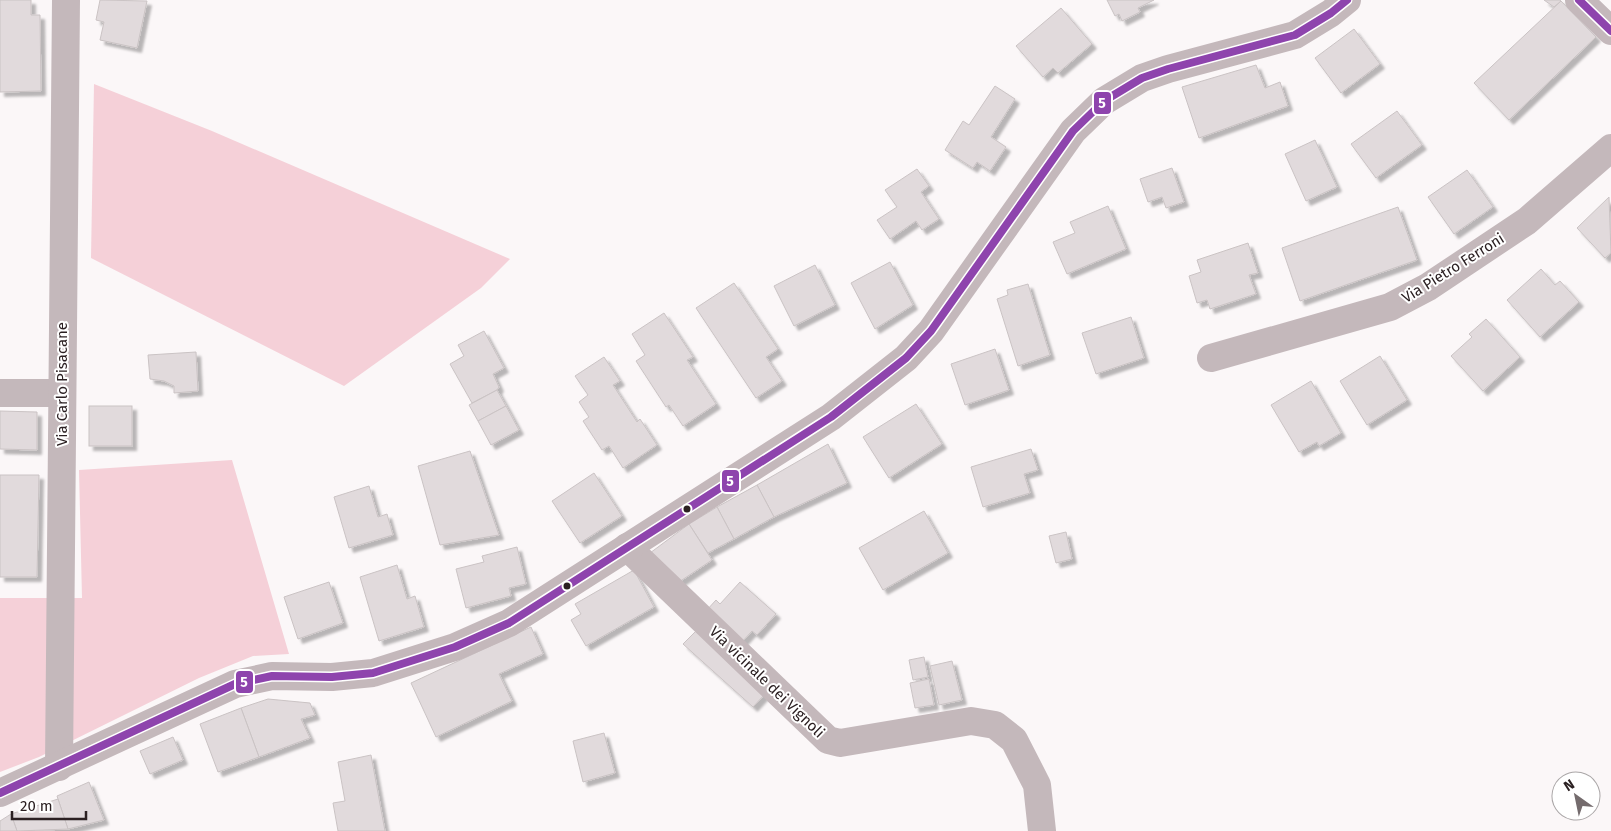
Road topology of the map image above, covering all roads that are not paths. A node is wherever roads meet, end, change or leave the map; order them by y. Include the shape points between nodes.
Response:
1 (66, 0) edge
2 (1347, 0) edge
3 (1579, 0) edge
4 (1611, 31) edge
5 (1611, 148) edge
6 (1211, 358) dead end
7 (0, 393) edge
8 (62, 393) junction
9 (626, 547) junction
10 (59, 767) junction
11 (0, 793) edge
12 (1042, 831) edge

1 - 8 street, Via Carlo Pisacane
2 - 9 street via 1295,35 1168,69 1142,78 1104,101 1074,131 930,331 906,358 831,418
3 - 4 street
5 - 6 street, Via Pietro Ferroni via 1527,221 1428,287 1398,303
7 - 8 street
8 - 10 street, Via Carlo Pisacane
9 - 10 street via 509,623 455,647 388,670 361,675 272,676 235,684
9 - 12 street, Via vicinale dei Vignoli via 828,740 840,743 971,722 995,724 1014,740 1037,785
10 - 11 street

